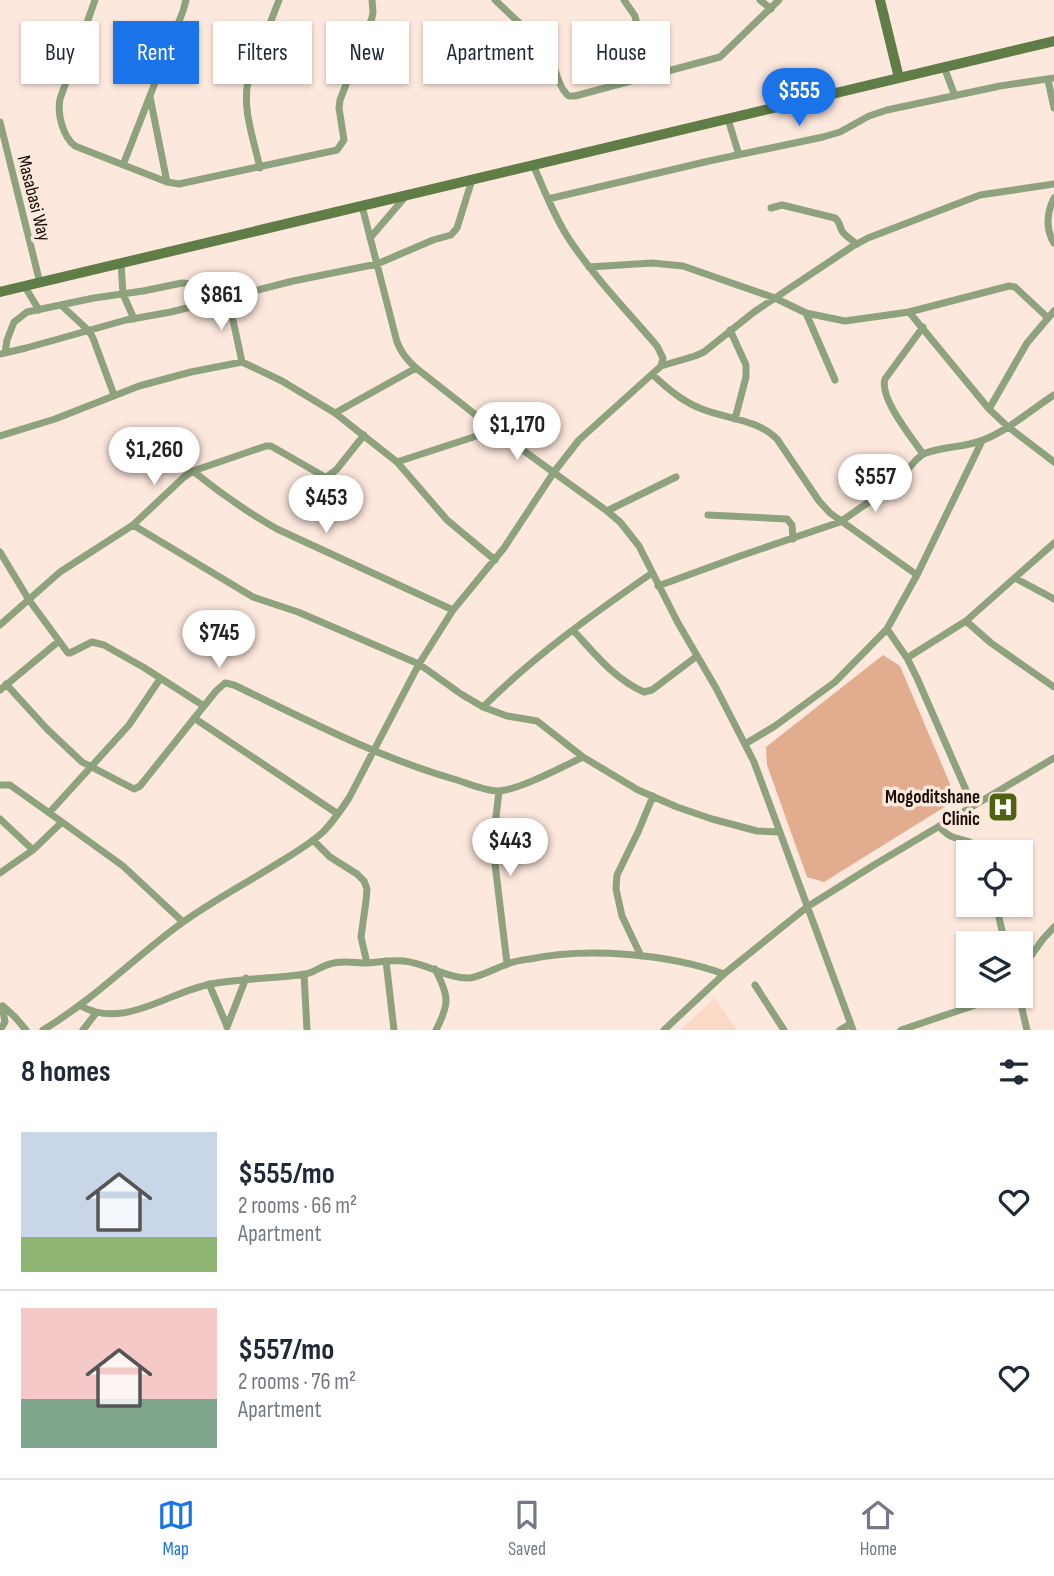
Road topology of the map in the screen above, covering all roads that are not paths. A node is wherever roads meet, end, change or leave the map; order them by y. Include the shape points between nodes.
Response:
1 (95, 0) edge
2 (186, 0) edge
3 (279, 0) edge
4 (372, 0) edge
5 (495, 0) edge
6 (624, 0) edge
7 (760, 0) edge
8 (779, 0) edge
9 (880, 0) edge
10 (771, 9) junction
11 (636, 21) edge
12 (1054, 41) edge
13 (944, 67) junction
14 (670, 70) edge
15 (899, 78) junction
16 (1051, 79) edge
17 (619, 84) edge
18 (150, 96) junction
19 (955, 96) junction
20 (1054, 108) edge
21 (728, 118) junction
22 (0, 125) edge
23 (739, 155) junction
24 (123, 165) junction
25 (533, 165) junction
26 (260, 168) junction
27 (472, 180) junction
28 (167, 182) junction
29 (1054, 184) edge
30 (406, 195) junction
31 (1054, 198) edge
32 (548, 199) junction
33 (362, 206) junction
34 (771, 208) dead end
35 (370, 237) junction
36 (1054, 243) edge
37 (857, 244) junction
38 (121, 263) junction
39 (377, 264) junction
40 (589, 267) junction
41 (40, 283) junction
42 (24, 287) junction
43 (0, 292) edge
44 (123, 294) junction
45 (224, 298) junction
46 (775, 298) junction
47 (61, 305) junction
48 (39, 310) junction
49 (1054, 311) edge
50 (909, 312) junction
51 (806, 313) junction
52 (1047, 317) junction
53 (134, 319) junction
54 (923, 327) junction
55 (730, 330) junction
56 (89, 331) junction
57 (3, 353) edge
58 (242, 362) junction
59 (662, 366) junction
60 (415, 368) junction
61 (653, 375) junction
62 (835, 380) dead end
63 (114, 395) junction
64 (1054, 395) edge
65 (989, 410) junction
66 (335, 413) junction
67 (735, 419) junction
68 (1007, 426) junction
69 (495, 430) junction
70 (364, 435) junction
71 (0, 436) edge
72 (982, 441) junction
73 (923, 454) junction
74 (397, 462) junction
75 (1054, 462) edge
76 (193, 471) junction
77 (554, 472) junction
78 (676, 477) dead end
79 (607, 511) junction
80 (708, 515) dead end
81 (840, 522) junction
82 (133, 525) junction
83 (793, 539) junction
84 (1054, 543) edge
85 (0, 552) edge
86 (495, 560) junction
87 (652, 573) junction
88 (916, 575) junction
89 (1015, 578) junction
90 (658, 586) junction
91 (1054, 599) edge
92 (29, 600) junction
93 (453, 610) junction
94 (966, 621) junction
95 (0, 625) edge
96 (887, 629) junction
97 (573, 630) junction
98 (59, 641) junction
99 (697, 656) junction
100 (907, 658) junction
101 (419, 664) junction
102 (160, 679) junction
103 (3, 687) edge
104 (1054, 687) edge
105 (204, 706) junction
106 (483, 707) junction
107 (194, 718) junction
108 (745, 744) junction
109 (373, 751) junction
110 (583, 757) junction
111 (1054, 758) edge
112 (90, 767) junction
113 (0, 785) edge
114 (499, 791) junction
115 (653, 796) junction
116 (973, 806) junction
117 (49, 813) junction
118 (338, 814) junction
119 (0, 819) edge
120 (62, 822) junction
121 (939, 826) junction
122 (780, 832) junction
123 (313, 840) junction
124 (961, 840) edge
125 (33, 850) junction
126 (0, 873) edge
127 (807, 907) junction
128 (183, 922) junction
129 (1054, 927) edge
130 (1033, 953) edge
131 (641, 956) junction
132 (386, 961) junction
133 (367, 963) junction
134 (507, 964) junction
135 (435, 969) junction
136 (304, 974) junction
137 (724, 974) junction
138 (246, 978) junction
139 (209, 984) junction
140 (755, 985) dead end
141 (1, 1004) edge
142 (81, 1006) junction
143 (966, 1008) edge
144 (1022, 1008) edge
145 (96, 1013) junction
146 (851, 1027) edge
147 (228, 1028) edge
148 (1, 1030) edge
149 (26, 1030) edge
150 (43, 1030) edge
151 (83, 1030) edge
152 (307, 1030) edge
153 (394, 1030) edge
154 (436, 1030) edge
155 (664, 1030) edge
156 (784, 1030) edge
157 (840, 1030) edge
158 (901, 1030) edge
159 (1027, 1030) edge

1 - 24 street via 59,113 70,142
2 - 18 street
3 - 26 street via 246,93
4 - 26 street via 372,18 340,100 342,145
5 - 17 street via 547,49 568,96
6 - 11 street
7 - 10 street
8 - 10 street
9 - 15 main road
10 - 14 street via 720,57
12 - 13 main road
13 - 15 main road
13 - 19 street
15 - 21 main road
16 - 19 street
16 - 20 street
18 - 24 street
18 - 28 street
19 - 23 street via 878,112 832,135
21 - 23 street
21 - 25 main road
22 - 41 street, Masabasi Way
23 - 32 street
24 - 28 street
25 - 27 main road
25 - 32 street
26 - 28 street via 179,184
27 - 30 main road
27 - 39 street via 451,235
29 - 37 street via 980,195
30 - 33 main road
30 - 35 street
31 - 36 street via 1048,212
32 - 40 street
33 - 35 street
33 - 38 main road
34 - 37 street via 782,205 838,219 845,235
35 - 39 street
37 - 46 street
38 - 41 main road
38 - 44 street
39 - 45 street
39 - 60 street via 400,351
40 - 46 street via 682,266
40 - 59 street via 657,346
41 - 42 main road
42 - 43 main road
42 - 48 street
44 - 45 street via 187,282
44 - 47 street
44 - 53 street
45 - 53 street
45 - 58 street
46 - 51 street
46 - 55 street
47 - 48 street
47 - 56 street
48 - 57 street via 27,312 15,322
49 - 52 street
50 - 51 street via 845,321
50 - 52 street via 1015,286
50 - 54 street
51 - 62 street
52 - 65 street
53 - 56 street
54 - 65 street
54 - 73 street via 883,386 890,405
55 - 59 street via 704,352
55 - 67 street via 746,365
56 - 57 street
56 - 63 street
58 - 63 street
58 - 66 street
59 - 61 street
60 - 66 street
60 - 69 street
61 - 67 street via 685,402
61 - 77 street via 590,428
63 - 71 street
64 - 68 street
65 - 68 street
66 - 70 street
67 - 81 street via 768,430 819,501
68 - 72 street
68 - 75 street
69 - 74 street
69 - 77 street
70 - 74 street
70 - 76 street via 327,477 271,446
72 - 73 street
72 - 88 street
73 - 81 street via 879,495
74 - 86 street via 447,520
76 - 82 street
76 - 93 street via 277,529
77 - 79 street
77 - 86 street
78 - 79 street
79 - 87 street via 631,534
80 - 83 street via 787,519
81 - 83 street
81 - 88 street
82 - 92 street via 60,572
82 - 101 street via 253,597
83 - 90 street
84 - 89 street
85 - 92 street
86 - 93 street
87 - 90 street
87 - 97 street
88 - 96 street
89 - 91 street
89 - 94 street
90 - 99 street
92 - 95 street
92 - 98 street
93 - 101 street
94 - 100 street
94 - 104 street
96 - 100 street
96 - 108 street via 835,682
97 - 99 street via 607,667 644,692
97 - 106 street
98 - 102 street via 71,653 99,643
98 - 103 street
99 - 108 street
100 - 116 street
101 - 106 street
101 - 109 street
102 - 105 street
102 - 112 street via 129,725
103 - 112 street
105 - 107 street
105 - 109 street via 229,683
106 - 110 street via 537,720
107 - 112 street via 137,789
107 - 118 street
108 - 122 street
109 - 114 street
109 - 118 street
110 - 114 street
110 - 115 street
111 - 116 street
112 - 117 street
113 - 117 street via 10,785
114 - 134 street via 496,888
115 - 122 street via 712,819
115 - 131 street via 617,875 622,916
116 - 121 street
117 - 120 street
118 - 123 street
119 - 125 street
120 - 125 street
120 - 128 street via 122,866
121 - 124 street via 952,839
121 - 127 street
122 - 127 street
123 - 128 street
123 - 133 street via 364,881 367,889 360,937
125 - 126 street
127 - 137 street
127 - 146 street
128 - 142 street
129 - 130 street
131 - 134 street via 567,953
131 - 137 street
132 - 133 street
132 - 135 street
132 - 153 street
133 - 136 street via 333,963
134 - 135 street via 472,978
135 - 154 street via 445,989 446,1004
136 - 138 street
136 - 152 street
137 - 155 street
138 - 139 street
138 - 147 street
139 - 145 street via 134,1012
139 - 147 street
140 - 156 street
141 - 148 street via 5,1022
141 - 149 street
142 - 145 street
142 - 150 street
143 - 158 street
144 - 159 street
145 - 151 street
146 - 157 street

